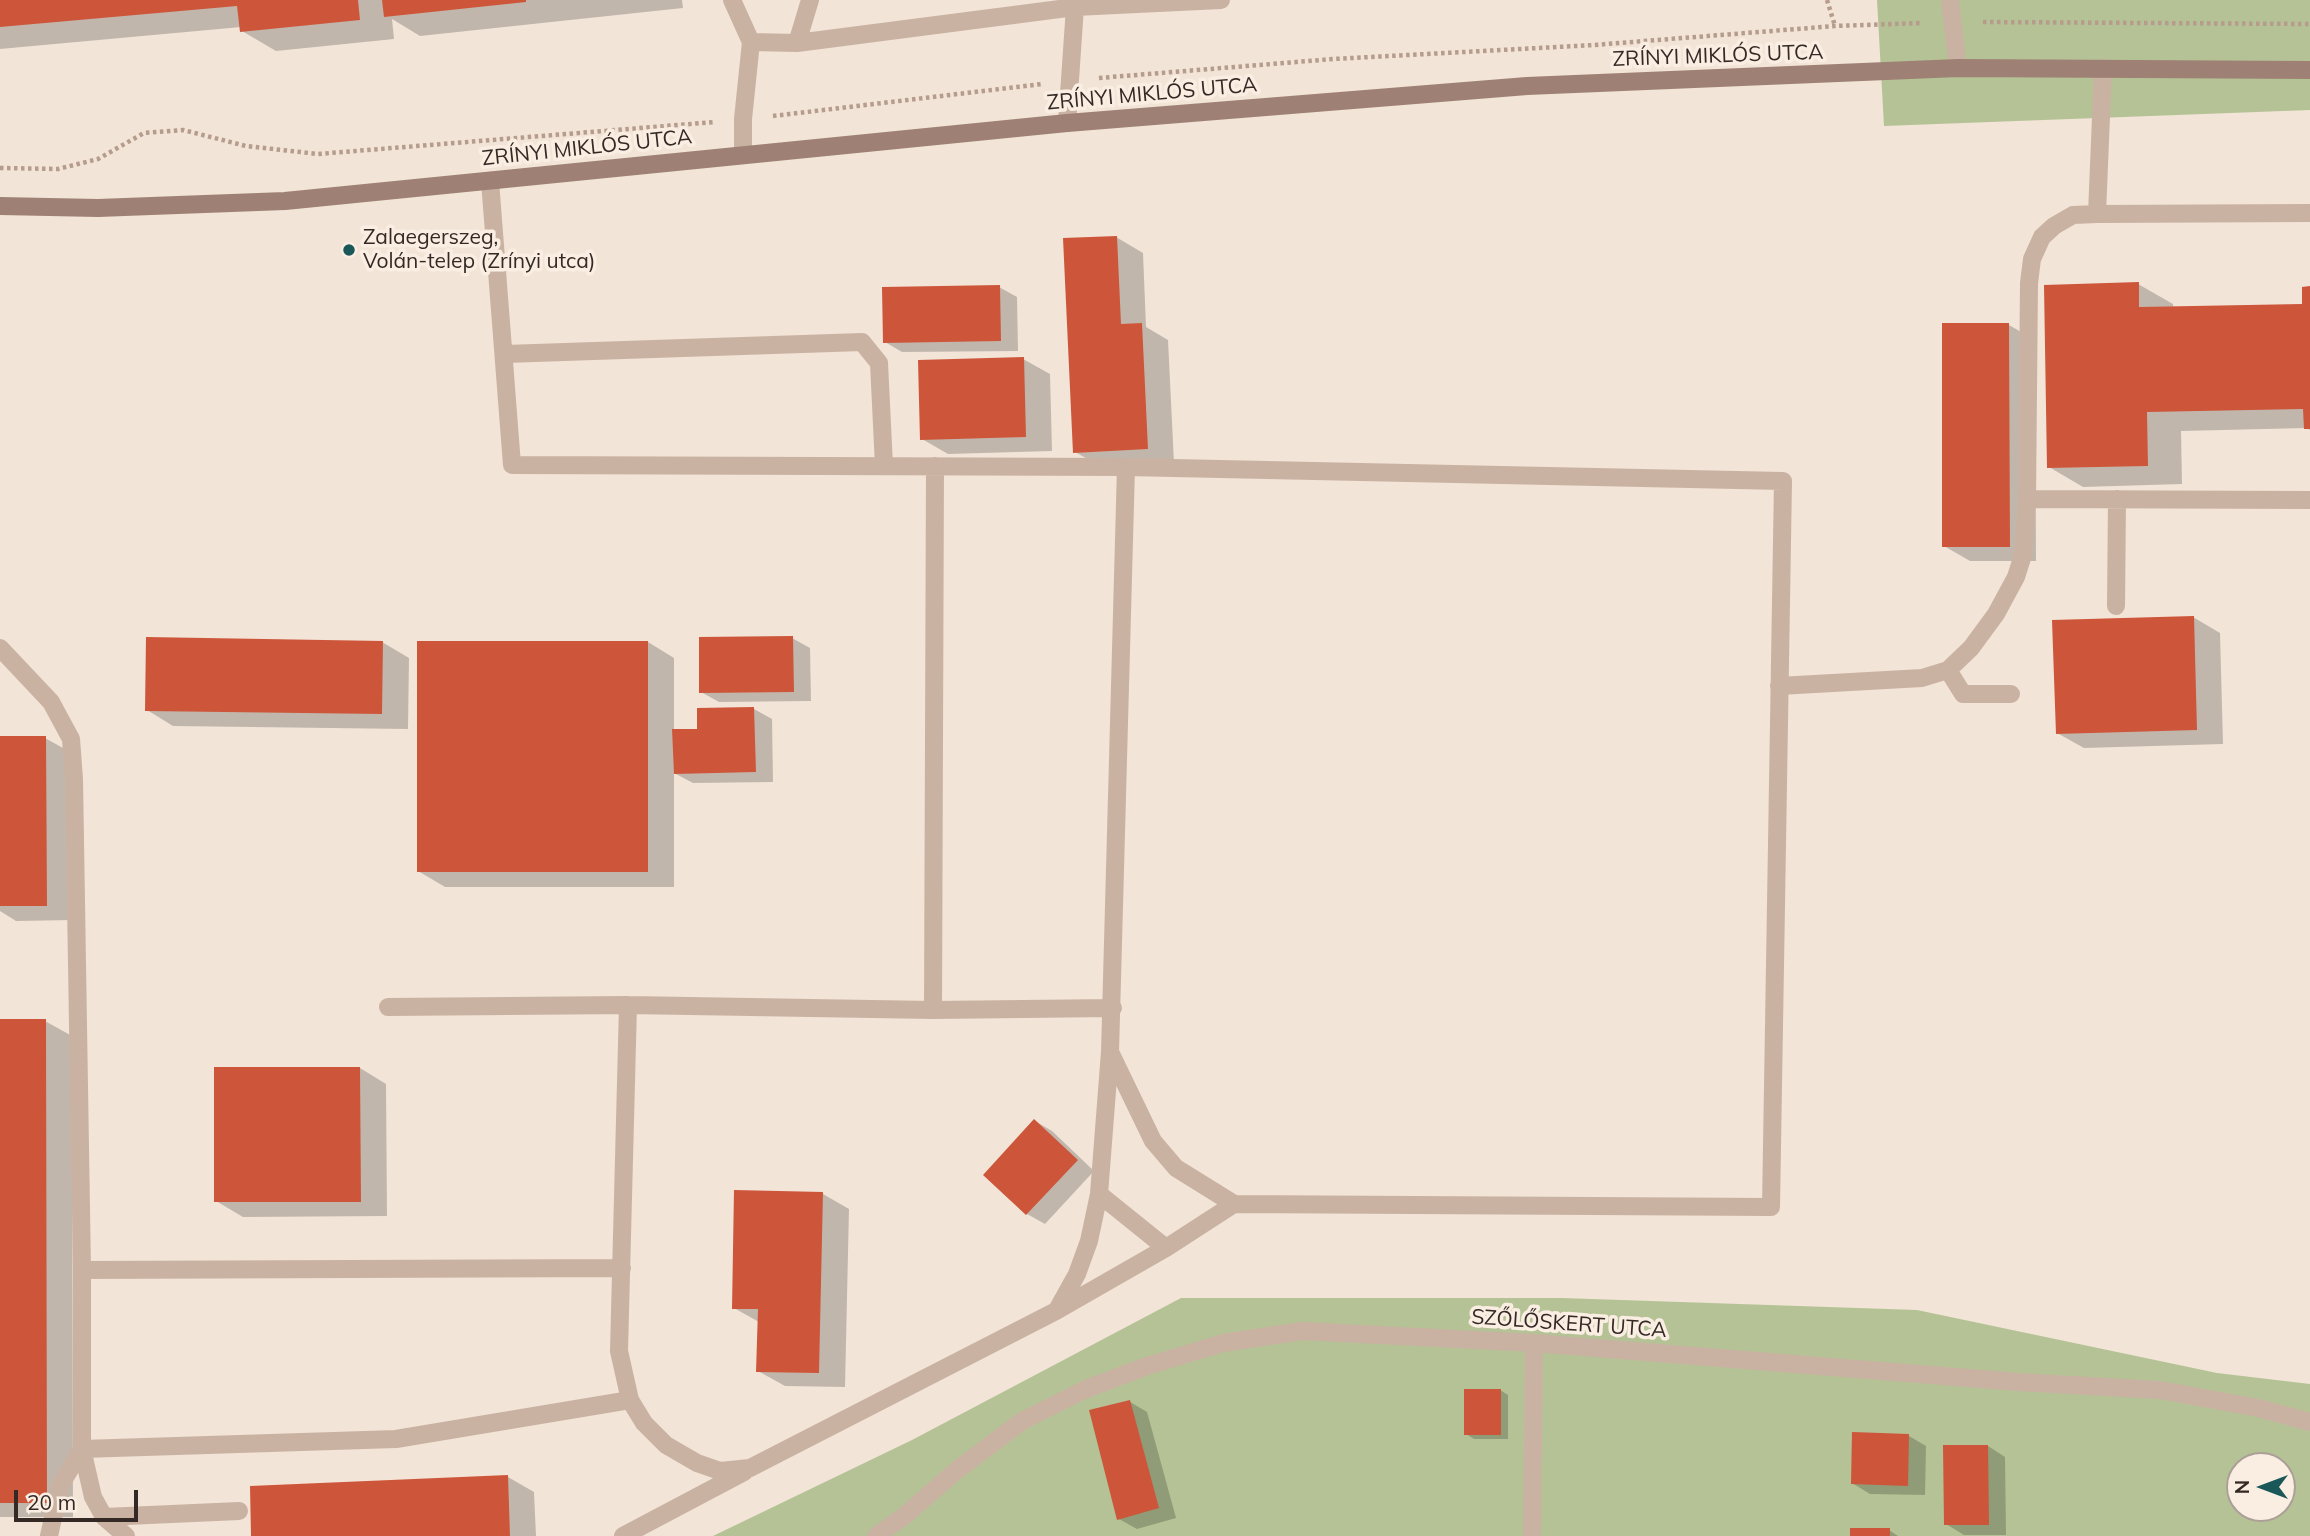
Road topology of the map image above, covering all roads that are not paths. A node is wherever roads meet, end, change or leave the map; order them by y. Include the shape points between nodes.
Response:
1 (732, 0) edge
2 (810, 0) edge
3 (1220, 0) edge
4 (1950, 0) edge
5 (1076, 7) junction
6 (751, 42) junction
7 (797, 43) junction
8 (1958, 68) junction
9 (2103, 68) junction
10 (2310, 70) edge
11 (1067, 123) junction
12 (743, 155) junction
13 (490, 181) junction
14 (0, 206) edge
15 (2310, 213) edge
16 (2098, 214) junction
17 (505, 354) junction
18 (884, 466) junction
19 (934, 466) junction
20 (1126, 467) junction
21 (2027, 499) junction
22 (2117, 499) junction
23 (2310, 500) edge
24 (2116, 606) dead end
25 (0, 648) edge
26 (1948, 670) junction
27 (1779, 687) junction
28 (2011, 694) dead end
29 (628, 1005) junction
30 (388, 1007) dead end
31 (1113, 1008) junction
32 (933, 1010) junction
33 (1110, 1052) junction
34 (1099, 1194) junction
35 (1234, 1204) junction
36 (1166, 1248) junction
37 (622, 1268) junction
38 (82, 1269) junction
39 (1056, 1311) junction
40 (1534, 1343) junction
41 (630, 1400) junction
42 (2310, 1422) edge
43 (82, 1449) junction
44 (750, 1468) junction
45 (239, 1511) dead end
46 (104, 1517) junction
47 (49, 1536) edge
48 (126, 1536) edge
49 (623, 1536) edge
50 (876, 1536) edge
51 (1532, 1536) edge

1 - 6 street
2 - 7 street
3 - 5 street
4 - 8 street
5 - 7 street
5 - 11 street
6 - 7 street
6 - 12 street
8 - 9 main road, ZRÍNYI MIKLÓS UTCA
8 - 11 main road, ZRÍNYI MIKLÓS UTCA via 1527,86
9 - 10 main road, ZRÍNYI MIKLÓS UTCA
9 - 16 street
11 - 12 main road, ZRÍNYI MIKLÓS UTCA
12 - 13 main road, ZRÍNYI MIKLÓS UTCA
13 - 14 main road, ZRÍNYI MIKLÓS UTCA via 285,201 98,208
13 - 17 street
15 - 16 street
16 - 21 street via 2073,215 2054,226 2042,237 2032,259
17 - 18 street via 512,465
17 - 18 street via 862,342 879,363
18 - 19 street
19 - 20 street
19 - 32 street
20 - 27 street via 1783,481
20 - 31 street
21 - 22 street
21 - 26 street via 2016,577 1996,614
22 - 23 street
22 - 24 street
25 - 38 street via 51,702 71,739
26 - 27 street via 1922,678
26 - 28 street via 1963,694
27 - 35 street via 1772,1207
29 - 30 street
29 - 32 street
29 - 37 street
31 - 32 street
31 - 33 street
33 - 34 street
33 - 35 street via 1153,1141 1176,1168
34 - 36 street
34 - 39 street via 1077,1274
35 - 36 street
36 - 39 street
37 - 38 street
37 - 41 street via 619,1351
38 - 43 street
39 - 44 street
40 - 42 street, SZŐLŐSKERT UTCA via 2160,1390
40 - 50 street, SZŐLŐSKERT UTCA via 1302,1331 1223,1343 1147,1366 1022,1421
40 - 51 street
41 - 43 street via 396,1438
41 - 44 street via 666,1445 696,1463 720,1471
43 - 46 street via 93,1497
43 - 47 street via 60,1486
44 - 49 street
45 - 46 street
46 - 48 street

